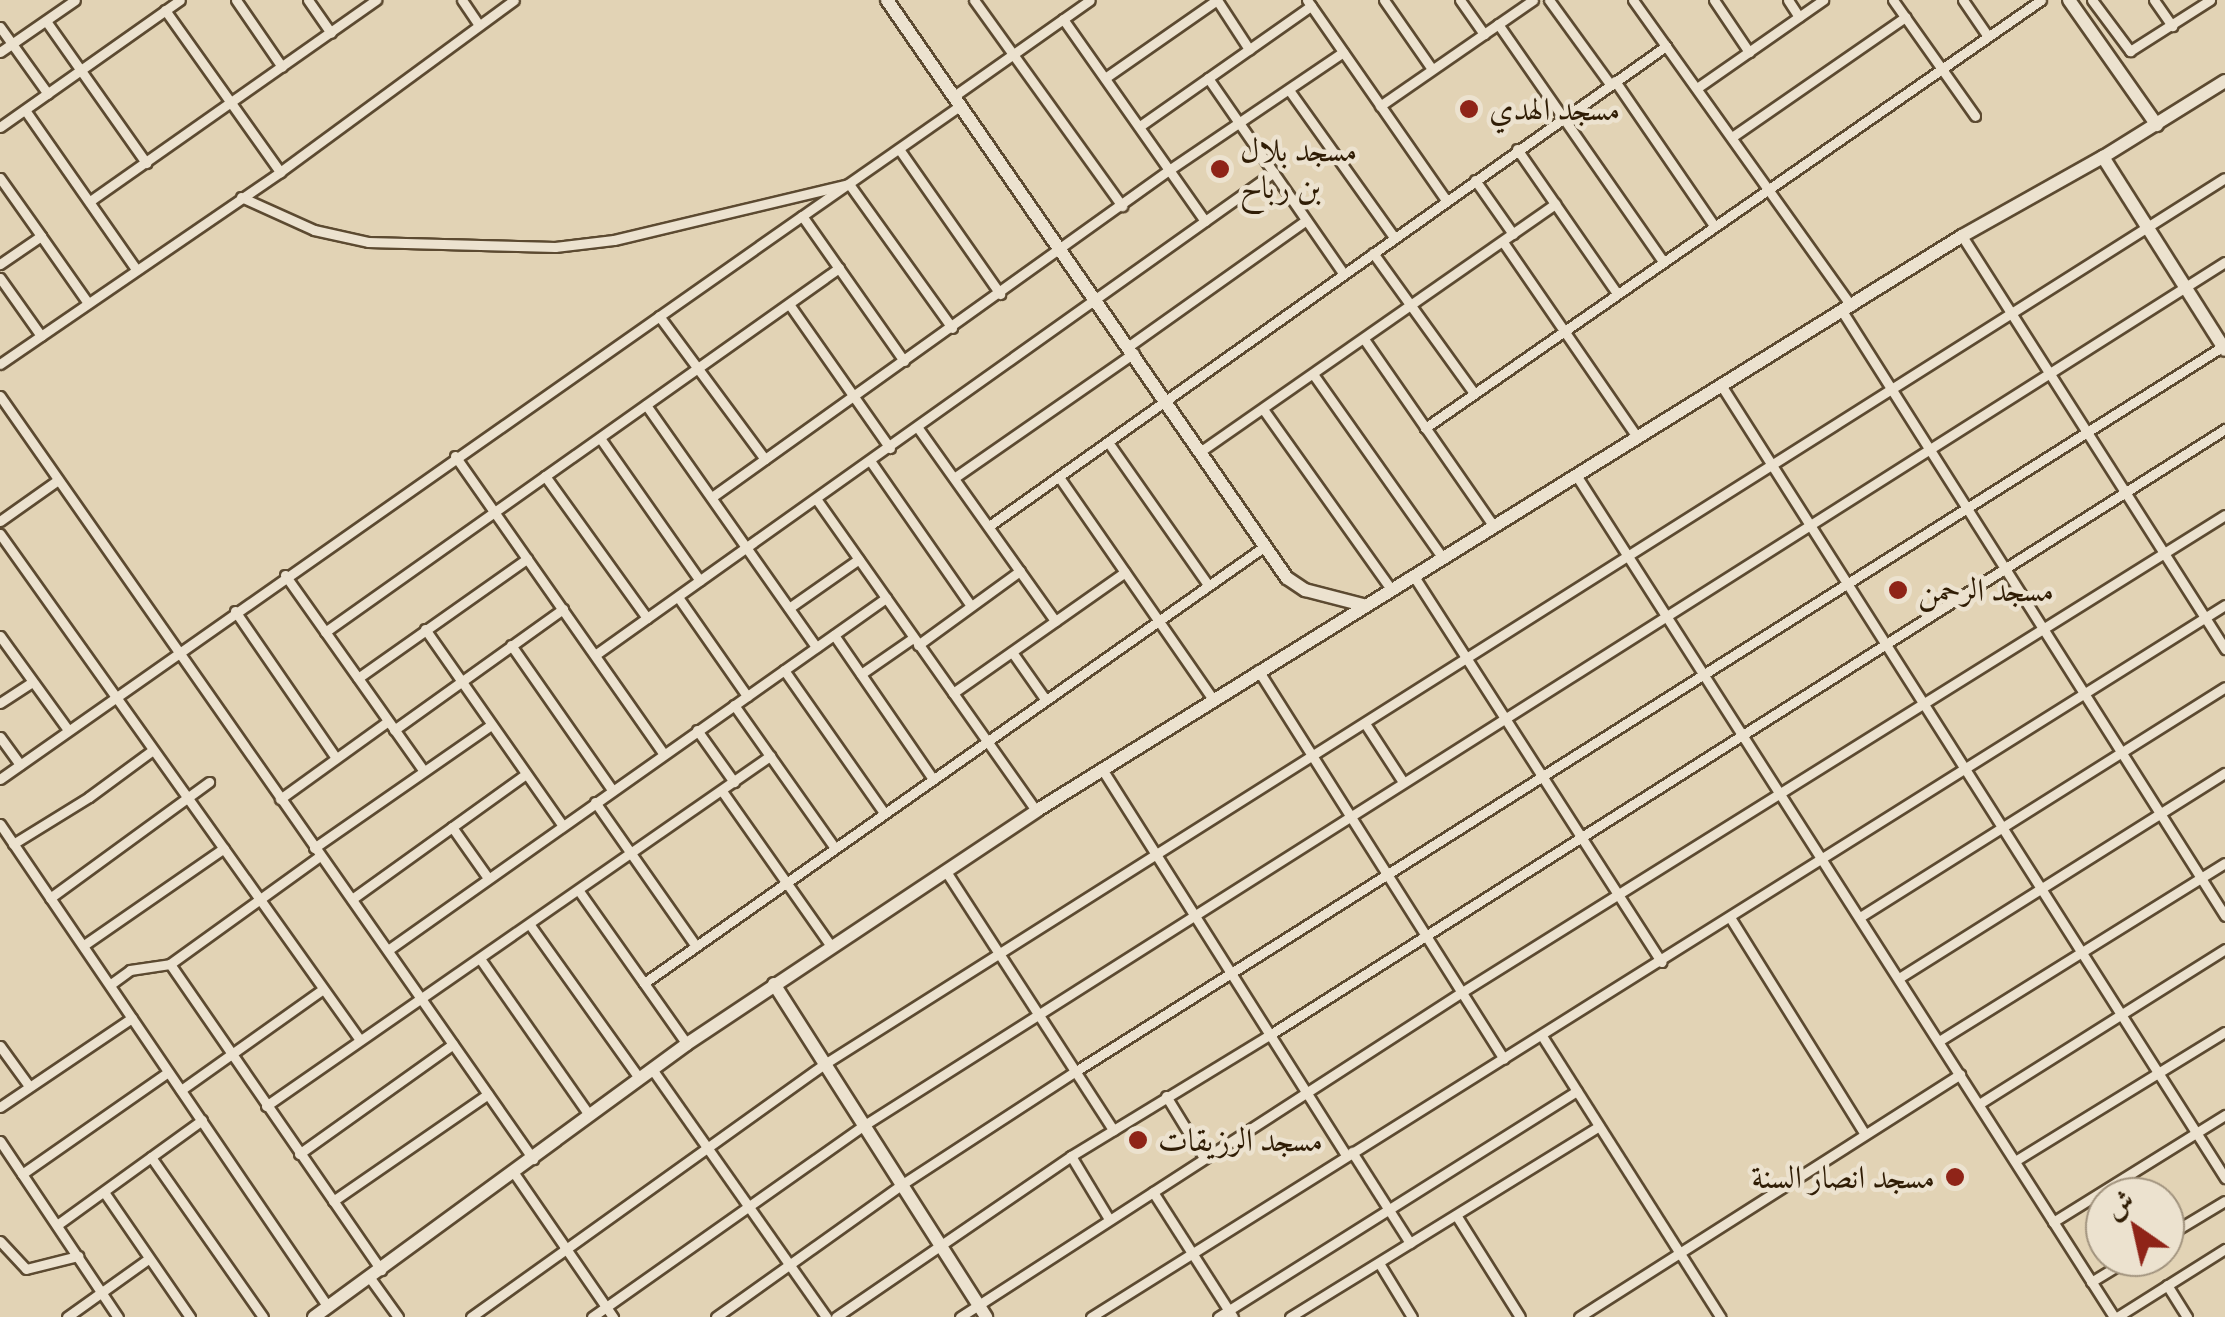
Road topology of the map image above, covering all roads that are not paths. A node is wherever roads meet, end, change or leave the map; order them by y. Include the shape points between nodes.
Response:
1 (51, 0) edge
2 (75, 0) edge
3 (180, 0) edge
4 (236, 0) edge
5 (308, 0) edge
6 (376, 0) edge
7 (462, 0) edge
8 (514, 0) edge
9 (887, 0) edge
10 (974, 0) edge
11 (1090, 0) edge
12 (1217, 0) edge
13 (1384, 0) edge
14 (1460, 0) edge
15 (1533, 0) edge
16 (1549, 0) edge
17 (1634, 0) edge
18 (1714, 0) edge
19 (1788, 0) edge
20 (1824, 0) edge
21 (1892, 0) edge
22 (1964, 0) edge
23 (2041, 0) edge
24 (2068, 0) edge
25 (2092, 0) edge
26 (2154, 0) edge
27 (2210, 0) edge
28 (1309, 3) edge
29 (165, 10) junction
30 (59, 11) junction
31 (1799, 17) junction
32 (1905, 17) junction
33 (1063, 19) junction
34 (46, 21) junction
35 (1498, 24) junction
36 (479, 25) junction
37 (2172, 26) junction
38 (0, 27) edge
39 (332, 32) junction
40 (1484, 34) junction
41 (1987, 35) junction
42 (12, 44) junction
43 (1666, 46) junction
44 (1250, 49) junction
45 (0, 52) edge
46 (1343, 52) junction
47 (1748, 52) junction
48 (1013, 54) junction
49 (282, 68) junction
50 (1941, 68) junction
51 (1432, 69) junction
52 (80, 70) junction
53 (1106, 78) junction
54 (1208, 78) junction
55 (2225, 81) edge
56 (1612, 82) junction
57 (1697, 88) junction
58 (1289, 90) junction
59 (48, 94) junction
60 (958, 100) junction
61 (231, 104) junction
62 (1380, 106) junction
63 (24, 110) junction
64 (1564, 116) junction
65 (1974, 116) dead end
66 (1239, 121) junction
67 (2157, 125) junction
68 (1140, 126) junction
69 (0, 128) edge
70 (1732, 137) junction
71 (900, 149) junction
72 (1517, 150) junction
73 (2102, 157) junction
74 (146, 163) junction
75 (1170, 170) junction
76 (280, 172) junction
77 (1274, 172) junction
78 (0, 178) edge
79 (2225, 178) edge
80 (1475, 180) junction
81 (850, 184) junction
82 (1767, 188) junction
83 (241, 197) junction
84 (1446, 200) junction
85 (90, 201) junction
86 (1555, 204) junction
87 (1122, 206) junction
88 (802, 216) junction
89 (1306, 220) junction
90 (1206, 221) junction
91 (1714, 224) junction
92 (2148, 228) junction
93 (1513, 234) junction
94 (41, 236) junction
95 (1962, 236) junction
96 (1394, 237) junction
97 (1503, 242) junction
98 (1060, 248) junction
99 (1373, 253) junction
100 (1662, 260) junction
101 (2225, 262) edge
102 (0, 264) edge
103 (840, 268) junction
104 (136, 269) junction
105 (1343, 273) junction
106 (0, 278) edge
107 (2186, 287) junction
108 (1616, 292) junction
109 (1000, 294) junction
110 (1096, 299) junction
111 (88, 303) junction
112 (789, 304) junction
113 (1411, 306) junction
114 (1846, 308) junction
115 (660, 316) junction
116 (2012, 316) junction
117 (952, 328) junction
118 (1563, 330) junction
119 (40, 336) junction
120 (1364, 339) junction
121 (2224, 347) edge
122 (1131, 349) junction
123 (904, 361) junction
124 (0, 364) edge
125 (698, 369) junction
126 (1313, 374) junction
127 (2049, 375) junction
128 (1721, 386) junction
129 (1892, 391) junction
130 (1474, 393) junction
131 (0, 396) edge
132 (853, 397) junction
133 (1166, 400) junction
134 (646, 405) junction
135 (1262, 409) junction
136 (918, 428) junction
137 (1426, 428) junction
138 (2225, 429) edge
139 (2087, 435) junction
140 (1636, 437) junction
141 (600, 438) junction
142 (1108, 442) junction
143 (890, 448) junction
144 (1929, 450) junction
145 (1201, 452) junction
146 (455, 456) junction
147 (765, 460) junction
148 (871, 462) junction
149 (1772, 466) junction
150 (1576, 475) junction
151 (546, 476) junction
152 (1059, 477) junction
153 (954, 478) junction
154 (58, 480) junction
155 (2125, 494) junction
156 (712, 496) junction
157 (817, 500) junction
158 (1965, 507) junction
159 (494, 512) junction
160 (2225, 516) edge
161 (0, 522) edge
162 (1809, 525) junction
163 (989, 526) junction
164 (1493, 526) junction
165 (0, 534) edge
166 (1264, 546) junction
167 (749, 549) junction
168 (2163, 554) junction
169 (1630, 556) junction
170 (1442, 557) junction
171 (526, 559) junction
172 (859, 559) junction
173 (2006, 569) junction
174 (1020, 571) junction
175 (1124, 572) junction
176 (285, 575) junction
177 (1412, 575) junction
178 (700, 582) junction
179 (1846, 582) junction
180 (1208, 585) junction
181 (1391, 589) junction
182 (678, 597) junction
183 (886, 598) junction
184 (1363, 605) junction
185 (2225, 605) edge
186 (971, 606) junction
187 (789, 608) junction
188 (563, 609) junction
189 (235, 611) junction
190 (1668, 614) junction
191 (647, 618) junction
192 (2204, 618) junction
193 (1158, 620) junction
194 (1055, 621) junction
195 (426, 629) junction
196 (2045, 631) junction
197 (326, 632) junction
198 (834, 634) junction
199 (0, 636) edge
200 (916, 641) junction
201 (511, 645) junction
202 (816, 647) junction
203 (1886, 647) junction
204 (2225, 649) edge
205 (175, 652) junction
206 (1012, 652) junction
207 (595, 654) junction
208 (1468, 660) junction
209 (784, 670) junction
210 (1258, 670) junction
211 (861, 674) junction
212 (1707, 675) junction
213 (358, 678) junction
214 (461, 680) junction
215 (32, 682) junction
216 (2225, 687) edge
217 (952, 693) junction
218 (2084, 694) junction
219 (115, 696) junction
220 (747, 696) junction
221 (1212, 698) junction
222 (1046, 699) junction
223 (0, 703) edge
224 (734, 705) junction
225 (1924, 706) junction
226 (1505, 718) junction
227 (1366, 724) junction
228 (391, 725) junction
229 (492, 725) junction
230 (68, 730) junction
231 (697, 730) junction
232 (1744, 735) junction
233 (0, 737) edge
234 (986, 741) junction
235 (153, 750) junction
236 (664, 754) junction
237 (2122, 754) junction
238 (770, 756) junction
239 (1313, 757) junction
240 (336, 758) junction
241 (20, 764) junction
242 (1102, 769) junction
243 (1964, 770) junction
244 (424, 771) junction
245 (2225, 773) edge
246 (526, 774) junction
247 (1544, 778) junction
248 (0, 779) edge
249 (933, 779) junction
250 (208, 782) dead end
251 (734, 782) junction
252 (1403, 782) junction
253 (612, 790) junction
254 (722, 791) junction
255 (1780, 794) junction
256 (188, 799) junction
257 (280, 799) junction
258 (595, 802) junction
259 (1036, 811) junction
260 (2160, 812) junction
261 (884, 814) junction
262 (1351, 815) junction
263 (0, 824) edge
264 (562, 825) junction
265 (452, 827) junction
266 (2003, 830) junction
267 (1582, 838) junction
268 (13, 844) junction
269 (224, 848) junction
270 (835, 848) junction
271 (317, 852) junction
272 (631, 854) junction
273 (1156, 854) junction
274 (1823, 859) junction
275 (2225, 863) edge
276 (945, 870) junction
277 (1388, 875) junction
278 (488, 878) junction
279 (2202, 878) junction
280 (785, 883) junction
281 (2041, 890) junction
282 (579, 891) junction
283 (1617, 896) junction
284 (50, 898) junction
285 (352, 898) junction
286 (261, 900) junction
287 (1194, 913) junction
288 (2225, 916) edge
289 (1860, 917) junction
290 (1731, 919) junction
291 (530, 925) junction
292 (1426, 936) junction
293 (84, 946) junction
294 (696, 946) junction
295 (831, 946) junction
296 (388, 950) junction
297 (2225, 950) edge
298 (998, 952) junction
299 (2082, 954) junction
300 (481, 960) junction
301 (1661, 962) junction
302 (170, 964) junction
303 (1232, 974) junction
304 (1899, 978) junction
305 (644, 983) junction
306 (112, 984) junction
307 (774, 984) junction
308 (323, 990) junction
309 (1462, 992) junction
310 (422, 998) junction
311 (1038, 1013) junction
312 (2119, 1014) junction
313 (132, 1018) junction
314 (2225, 1032) edge
315 (1271, 1034) junction
316 (1542, 1036) junction
317 (360, 1040) junction
318 (1939, 1041) junction
319 (453, 1044) junction
320 (687, 1044) junction
321 (0, 1046) edge
322 (232, 1054) junction
323 (1504, 1059) junction
324 (826, 1063) junction
325 (652, 1069) junction
326 (1076, 1071) junction
327 (168, 1072) junction
328 (2159, 1073) junction
329 (1960, 1074) junction
330 (639, 1078) junction
331 (29, 1086) junction
332 (181, 1090) junction
333 (1306, 1092) junction
334 (1577, 1092) junction
335 (488, 1094) junction
336 (1166, 1096) junction
337 (1978, 1104) junction
338 (266, 1106) junction
339 (0, 1107) edge
340 (589, 1115) junction
341 (2225, 1115) edge
342 (202, 1120) junction
343 (866, 1124) junction
344 (1599, 1126) junction
345 (1113, 1130) junction
346 (2197, 1132) junction
347 (1865, 1134) junction
348 (0, 1141) edge
349 (710, 1147) junction
350 (1349, 1153) junction
351 (299, 1154) junction
352 (1071, 1156) junction
353 (151, 1158) junction
354 (1204, 1158) junction
355 (534, 1159) junction
356 (2015, 1160) junction
357 (514, 1173) junction
358 (22, 1174) junction
359 (2225, 1178) edge
360 (904, 1183) junction
361 (104, 1192) junction
362 (1153, 1192) junction
363 (2225, 1200) edge
364 (334, 1201) junction
365 (751, 1206) junction
366 (1388, 1210) junction
367 (1456, 1215) junction
368 (1109, 1219) junction
369 (2054, 1222) junction
370 (56, 1225) junction
371 (2185, 1225) edge
372 (0, 1241) edge
373 (942, 1243) junction
374 (1410, 1243) junction
375 (567, 1248) junction
376 (2225, 1249) edge
377 (1679, 1253) junction
378 (1192, 1254) junction
379 (78, 1256) junction
380 (148, 1258) junction
381 (1378, 1263) junction
382 (791, 1264) junction
383 (376, 1274) junction
384 (2100, 1277) edge
385 (2092, 1282) junction
386 (2167, 1286) junction
387 (102, 1292) junction
388 (328, 1307) junction
389 (606, 1308) junction
390 (982, 1311) edge
391 (1230, 1314) edge
392 (68, 1317) edge
393 (118, 1317) edge
394 (190, 1317) edge
395 (263, 1317) edge
396 (314, 1317) edge
397 (398, 1317) edge
398 (470, 1317) edge
399 (592, 1317) edge
400 (613, 1317) edge
401 (716, 1317) edge
402 (826, 1317) edge
403 (836, 1317) edge
404 (960, 1317) edge
405 (1090, 1317) edge
406 (1218, 1317) edge
407 (1290, 1317) edge
408 (1412, 1317) edge
409 (1520, 1317) edge
410 (1580, 1317) edge
411 (1720, 1317) edge
412 (2115, 1317) edge
413 (2186, 1317) edge

1 - 30 street
2 - 30 street
3 - 29 street
4 - 49 street
5 - 39 street
6 - 39 street
7 - 36 street
8 - 36 street
9 - 60 street
10 - 48 street
11 - 33 street
12 - 44 street
12 - 53 street
13 - 51 street
14 - 40 street
15 - 35 street
16 - 56 street
17 - 43 street
18 - 47 street
19 - 31 street
20 - 31 street
21 - 32 street
22 - 41 street
23 - 41 street
24 - 67 street
25 - 37 street via 2127,50
26 - 37 street
27 - 37 street
28 - 44 street
28 - 46 street
29 - 52 street
29 - 61 street
30 - 34 street
31 - 47 street
32 - 50 street
32 - 70 street
33 - 48 street
33 - 53 street
34 - 42 street
34 - 52 street
35 - 40 street
35 - 64 street
36 - 76 street
38 - 42 street
39 - 49 street
40 - 51 street
41 - 50 street
42 - 45 street
42 - 59 street
43 - 56 street
43 - 57 street
44 - 54 street
46 - 58 street
46 - 62 street
47 - 57 street
48 - 60 street
48 - 87 street
49 - 61 street
50 - 65 street
50 - 82 street
51 - 62 street
52 - 59 street
52 - 74 street
53 - 68 street
54 - 66 street
54 - 68 street
55 - 67 street
56 - 64 street
56 - 91 street
57 - 70 street
58 - 66 street
58 - 96 street
59 - 63 street
60 - 71 street
60 - 98 street
61 - 74 street
61 - 76 street
62 - 84 street
63 - 69 street
63 - 85 street
64 - 72 street
64 - 100 street
66 - 75 street
66 - 77 street
67 - 73 street
68 - 75 street
70 - 82 street
71 - 81 street
71 - 109 street
72 - 80 street
72 - 86 street
73 - 92 street
73 - 95 street
74 - 85 street
75 - 87 street
75 - 90 street
76 - 83 street
77 - 89 street
77 - 90 street
78 - 94 street
79 - 92 street
80 - 84 street
80 - 93 street
81 - 83 street via 614,240 554,246 368,242 314,230
81 - 88 street
81 - 117 street
82 - 91 street
82 - 114 street
83 - 104 street
84 - 96 street
85 - 104 street
86 - 93 street
86 - 108 street
87 - 98 street
88 - 103 street
88 - 115 street
89 - 105 street
89 - 122 street
90 - 110 street
91 - 100 street
92 - 107 street
92 - 116 street
93 - 97 street
94 - 102 street
94 - 111 street
95 - 114 street
95 - 116 street
96 - 99 street
97 - 113 street
97 - 118 street
98 - 109 street
98 - 110 street
99 - 105 street
99 - 113 street
100 - 108 street
101 - 107 street
103 - 112 street
103 - 123 street
104 - 111 street
105 - 133 street
106 - 119 street
107 - 121 street
107 - 127 street
108 - 118 street
109 - 117 street
110 - 122 street
110 - 136 street
111 - 119 street
112 - 125 street
112 - 132 street
113 - 120 street
113 - 130 street
114 - 128 street
114 - 129 street
115 - 125 street
115 - 146 street
116 - 127 street
116 - 129 street
117 - 123 street
118 - 130 street
118 - 140 street
119 - 124 street
120 - 126 street
120 - 137 street
121 - 139 street
122 - 133 street
122 - 153 street
123 - 132 street
125 - 134 street
125 - 147 street
126 - 135 street
126 - 170 street
127 - 139 street
127 - 144 street
128 - 140 street
128 - 149 street
129 - 144 street
129 - 149 street
130 - 137 street
131 - 154 street
132 - 143 street
132 - 147 street
133 - 142 street
133 - 145 street
134 - 141 street
134 - 156 street
135 - 145 street
135 - 181 street
136 - 143 street
136 - 153 street
137 - 164 street
138 - 155 street
139 - 155 street
139 - 158 street
140 - 150 street
141 - 151 street
141 - 178 street
142 - 152 street
142 - 180 street
143 - 148 street
144 - 158 street
144 - 162 street
145 - 166 street
146 - 159 street
146 - 176 street
147 - 156 street
148 - 157 street
148 - 186 street
149 - 162 street
149 - 169 street
150 - 164 street
150 - 169 street
151 - 159 street
151 - 191 street
152 - 163 street
152 - 175 street
153 - 163 street
154 - 161 street
154 - 205 street
155 - 168 street
155 - 173 street
156 - 167 street
157 - 167 street
157 - 172 street
158 - 173 street
158 - 179 street
159 - 171 street
159 - 197 street
160 - 168 street
162 - 179 street
162 - 190 street
163 - 174 street
164 - 170 street
165 - 219 street
166 - 180 street
166 - 184 street via 1294,584
167 - 178 street
167 - 187 street
168 - 192 street
168 - 196 street
169 - 190 street
169 - 208 street
170 - 177 street
171 - 188 street
171 - 195 street
172 - 183 street
172 - 187 street
173 - 196 street
173 - 203 street
174 - 186 street
174 - 194 street
175 - 193 street
175 - 194 street
176 - 189 street
176 - 197 street
177 - 181 street
177 - 208 street
178 - 182 street
179 - 203 street
179 - 212 street
180 - 193 street
181 - 184 street
182 - 191 street
182 - 220 street
183 - 198 street
183 - 200 street
184 - 210 street
185 - 192 street
186 - 200 street
187 - 202 street
188 - 201 street
188 - 207 street
189 - 205 street
189 - 240 street
190 - 212 street
190 - 226 street
191 - 207 street
192 - 204 street
192 - 218 street
193 - 221 street
193 - 222 street
194 - 206 street
195 - 213 street
195 - 214 street
196 - 218 street
196 - 225 street
197 - 213 street
198 - 202 street
198 - 211 street
199 - 215 street
200 - 211 street
200 - 217 street
201 - 214 street
201 - 253 street
202 - 209 street
203 - 225 street
203 - 232 street
205 - 219 street
205 - 257 street
206 - 217 street
206 - 222 street
207 - 236 street
208 - 226 street
208 - 227 street
209 - 220 street
209 - 261 street
210 - 221 street
210 - 239 street
211 - 249 street
212 - 232 street
212 - 247 street
213 - 228 street
214 - 228 street
214 - 229 street
215 - 223 street
215 - 230 street
216 - 237 street
217 - 234 street
218 - 237 street
218 - 243 street
219 - 230 street
219 - 235 street
220 - 224 street
221 - 242 street
222 - 234 street
224 - 231 street
224 - 238 street
225 - 243 street
225 - 255 street
226 - 247 street
226 - 252 street
227 - 239 street
227 - 252 street
228 - 240 street
228 - 244 street
229 - 244 street
229 - 246 street
230 - 241 street
231 - 236 street
231 - 251 street
232 - 255 street
232 - 267 street
233 - 241 street
234 - 249 street
234 - 259 street
235 - 256 street
235 - 268 street
236 - 253 street
237 - 260 street
237 - 266 street
238 - 251 street
238 - 270 street
239 - 262 street
239 - 273 street
240 - 257 street
241 - 248 street
242 - 259 street
242 - 273 street
243 - 266 street
243 - 274 street
244 - 271 street
245 - 260 street
246 - 264 street
246 - 265 street
247 - 267 street
247 - 277 street
249 - 261 street
250 - 256 street
251 - 254 street
252 - 262 street
253 - 258 street
254 - 272 street
254 - 280 street
255 - 274 street
255 - 283 street
256 - 269 street
256 - 284 street
257 - 271 street
258 - 264 street
258 - 272 street
259 - 276 street
260 - 279 street
260 - 281 street
261 - 270 street
262 - 277 street
262 - 287 street
263 - 268 street
264 - 278 street
265 - 278 street
265 - 285 street
266 - 281 street
266 - 289 street
267 - 283 street
267 - 292 street
268 - 284 street
269 - 286 street
269 - 293 street
270 - 280 street
271 - 285 street
271 - 286 street
272 - 282 street
272 - 294 street
273 - 287 street
273 - 298 street
274 - 289 street
274 - 290 street
275 - 279 street
276 - 295 street
276 - 298 street
277 - 292 street
277 - 303 street
278 - 296 street
279 - 288 street
279 - 299 street
280 - 294 street
280 - 295 street
281 - 299 street
281 - 304 street
282 - 291 street
282 - 305 street
283 - 301 street
283 - 309 street
284 - 293 street
285 - 296 street
286 - 302 street
286 - 308 street
287 - 303 street
287 - 311 street
289 - 304 street
290 - 301 street
290 - 347 street
291 - 300 street
291 - 330 street
292 - 309 street
292 - 315 street
293 - 306 street
294 - 305 street
295 - 307 street
296 - 310 street
297 - 312 street
298 - 311 street
298 - 324 street
299 - 312 street
299 - 318 street
300 - 310 street
300 - 340 street
301 - 316 street
302 - 306 street via 130,970
302 - 322 street
303 - 315 street
303 - 326 street
304 - 318 street
305 - 320 street
306 - 313 street
307 - 320 street
307 - 324 street
308 - 317 street
308 - 322 street
309 - 323 street
309 - 333 street
310 - 317 street
310 - 319 street
311 - 326 street
311 - 343 street
312 - 328 street
312 - 337 street
313 - 327 street
313 - 331 street
314 - 328 street
315 - 333 street
315 - 336 street
316 - 323 street
316 - 334 street
317 - 338 street
318 - 329 street
319 - 335 street
319 - 351 street
320 - 325 street
321 - 331 street
322 - 332 street
322 - 338 street
323 - 350 street
324 - 343 street
324 - 349 street
325 - 330 street
325 - 349 street
326 - 345 street
326 - 360 street
327 - 332 street
327 - 358 street
328 - 346 street
328 - 356 street
329 - 337 street
329 - 347 street
330 - 340 street
331 - 339 street
332 - 342 street
333 - 350 street
333 - 354 street
334 - 344 street
334 - 366 street
335 - 355 street
335 - 364 street
336 - 345 street
336 - 354 street
337 - 356 street
338 - 351 street
340 - 355 street
341 - 346 street
342 - 353 street
342 - 388 street
343 - 360 street
343 - 365 street
344 - 367 street
344 - 377 street
345 - 352 street
346 - 359 street
346 - 369 street
347 - 377 street
348 - 358 street
349 - 365 street
349 - 375 street
350 - 366 street
350 - 378 street
351 - 364 street
352 - 368 street
352 - 373 street
353 - 361 street
353 - 395 street
354 - 362 street
355 - 357 street
356 - 369 street
357 - 375 street
357 - 383 street
358 - 370 street
360 - 373 street
360 - 382 street
361 - 370 street
361 - 380 street
362 - 368 street
362 - 378 street
363 - 371 street
364 - 383 street
365 - 382 street
365 - 389 street
366 - 374 street
366 - 391 street
367 - 374 street
367 - 409 street
368 - 390 street
369 - 385 street
370 - 379 street
372 - 379 street via 26,1269
373 - 390 street
373 - 403 street
374 - 381 street
375 - 389 street
375 - 398 street
376 - 386 street
377 - 410 street
377 - 411 street
378 - 391 street
378 - 405 street
379 - 387 street
380 - 387 street
380 - 394 street
381 - 407 street
381 - 408 street
382 - 401 street
382 - 402 street
383 - 388 street
383 - 397 street
384 - 385 street
385 - 412 street
386 - 412 street
386 - 413 street
387 - 392 street
387 - 393 street
388 - 396 street
389 - 399 street
389 - 400 street
390 - 404 street
391 - 406 street

